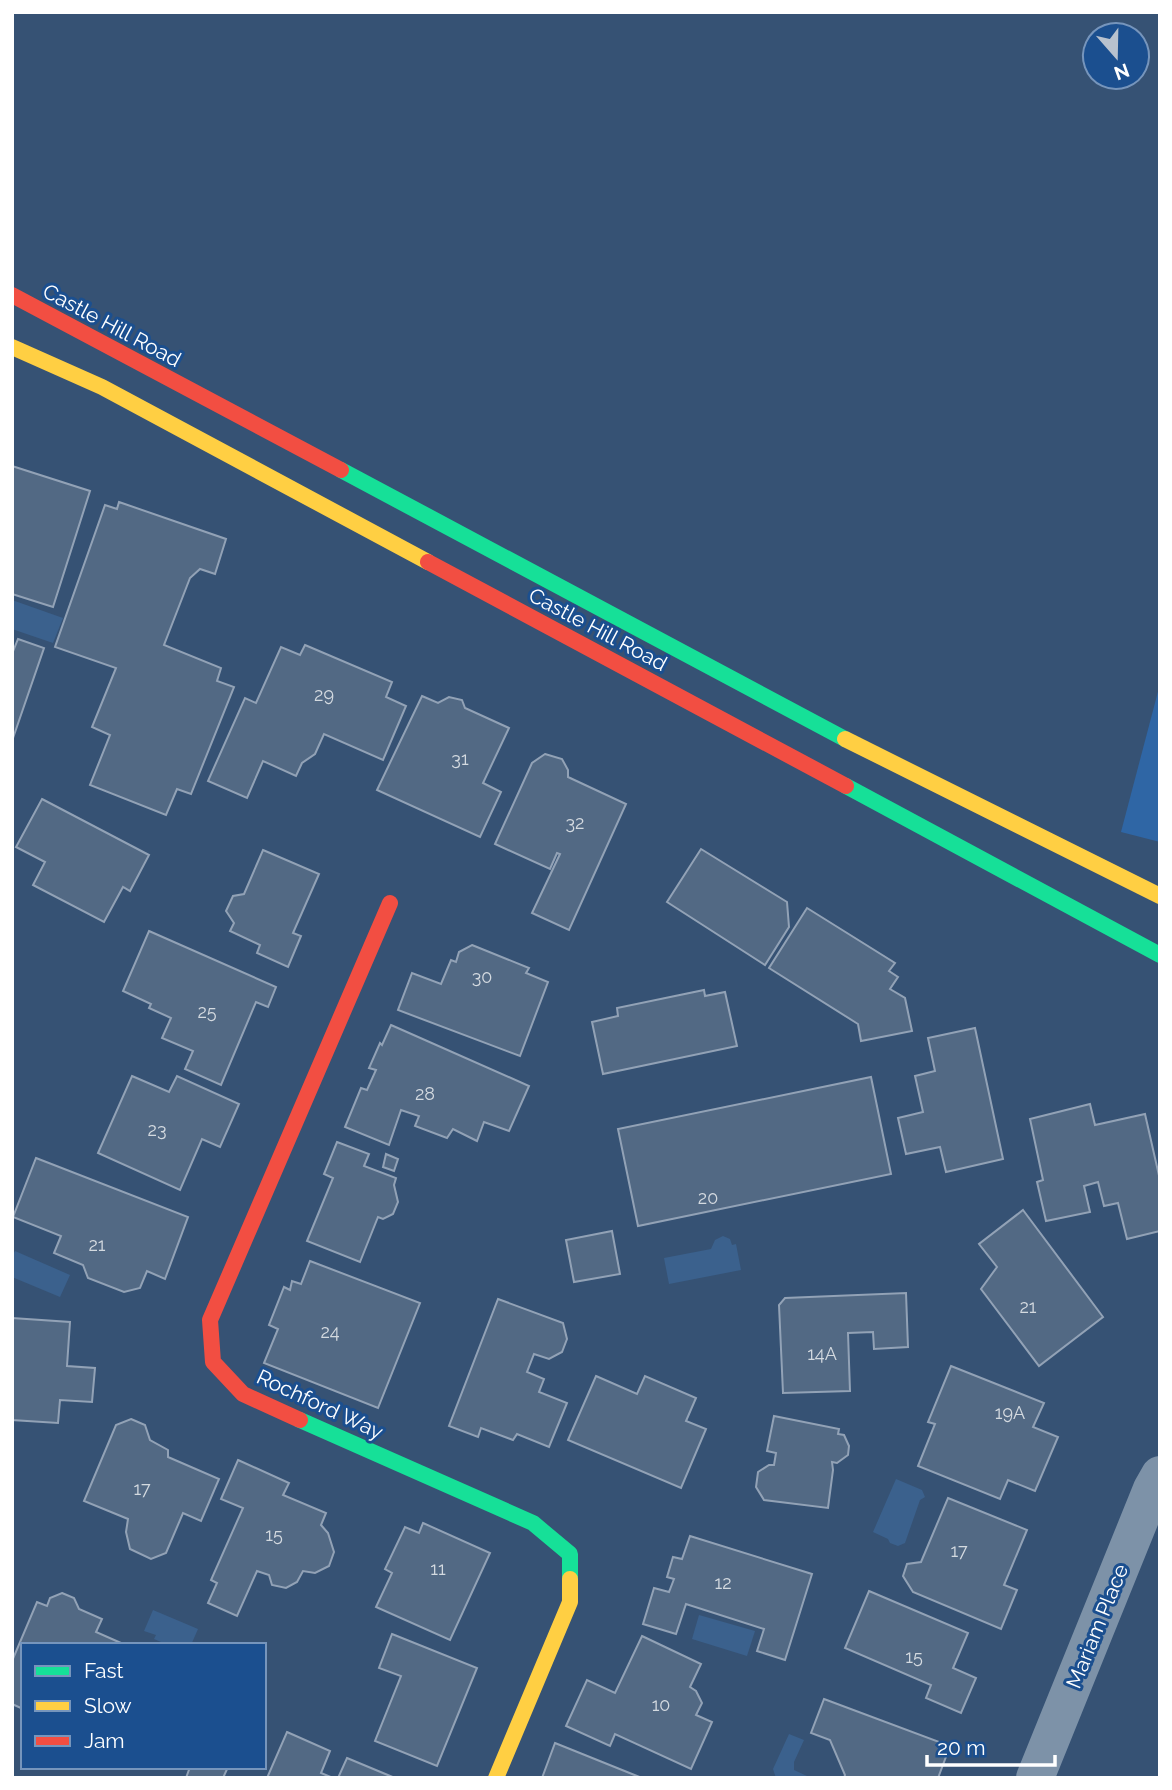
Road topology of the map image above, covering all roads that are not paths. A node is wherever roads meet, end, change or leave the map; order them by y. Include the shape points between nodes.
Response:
1 (12, 295) edge
2 (12, 347) edge
3 (1160, 896) edge
4 (390, 903) dead end
5 (1160, 955) edge
6 (1160, 1475) edge
7 (496, 1778) edge
8 (1035, 1778) edge

1 - 3 main road, Castle Hill Road via 876,755
2 - 5 main road, Castle Hill Road via 102,387
4 - 7 main road, Rochford Way via 210,1320 213,1362 243,1394 533,1522 570,1554 570,1602
6 - 8 street, Mariam Place

